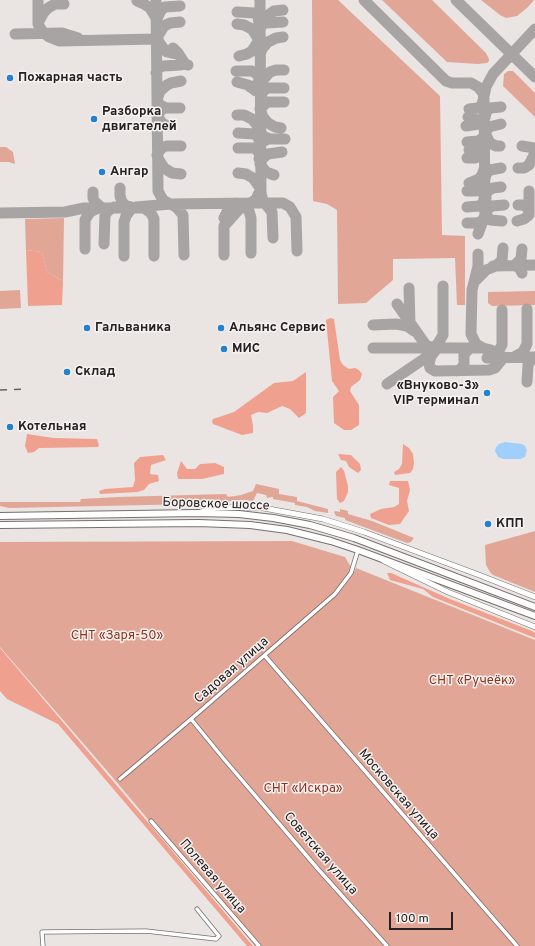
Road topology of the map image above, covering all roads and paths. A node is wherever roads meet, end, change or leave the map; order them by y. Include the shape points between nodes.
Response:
1 (198, 513) junction
2 (0, 516) edge
3 (0, 525) edge
4 (358, 550) junction
5 (377, 557) junction
6 (535, 597) edge
7 (535, 607) edge
8 (535, 616) edge
9 (535, 627) edge
10 (265, 656) junction
11 (192, 719) junction
12 (120, 779) dead end
13 (151, 821) dead end
14 (197, 909) dead end
15 (43, 946) edge
16 (259, 946) edge
17 (387, 946) edge
18 (517, 946) edge

1 - 2 main road, Боровское шоссе
1 - 6 main road via 216,508 258,507 330,521
1 - 7 main road, Боровское шоссе via 267,517 310,525 354,538
3 - 4 main road, Боровское шоссе via 243,525 294,531
4 - 5 main road, Боровское шоссе
4 - 10 street, Садовая улица via 351,573 335,594
5 - 8 main road, Боровское шоссе
5 - 9 main road via 442,590
10 - 11 street, Садовая улица
10 - 18 street, Московская улица
11 - 12 street, Садовая улица
11 - 17 street, Советская улица via 318,869
13 - 16 street, Полевая улица
14 - 15 street via 219,936 216,939 146,931 42,932

